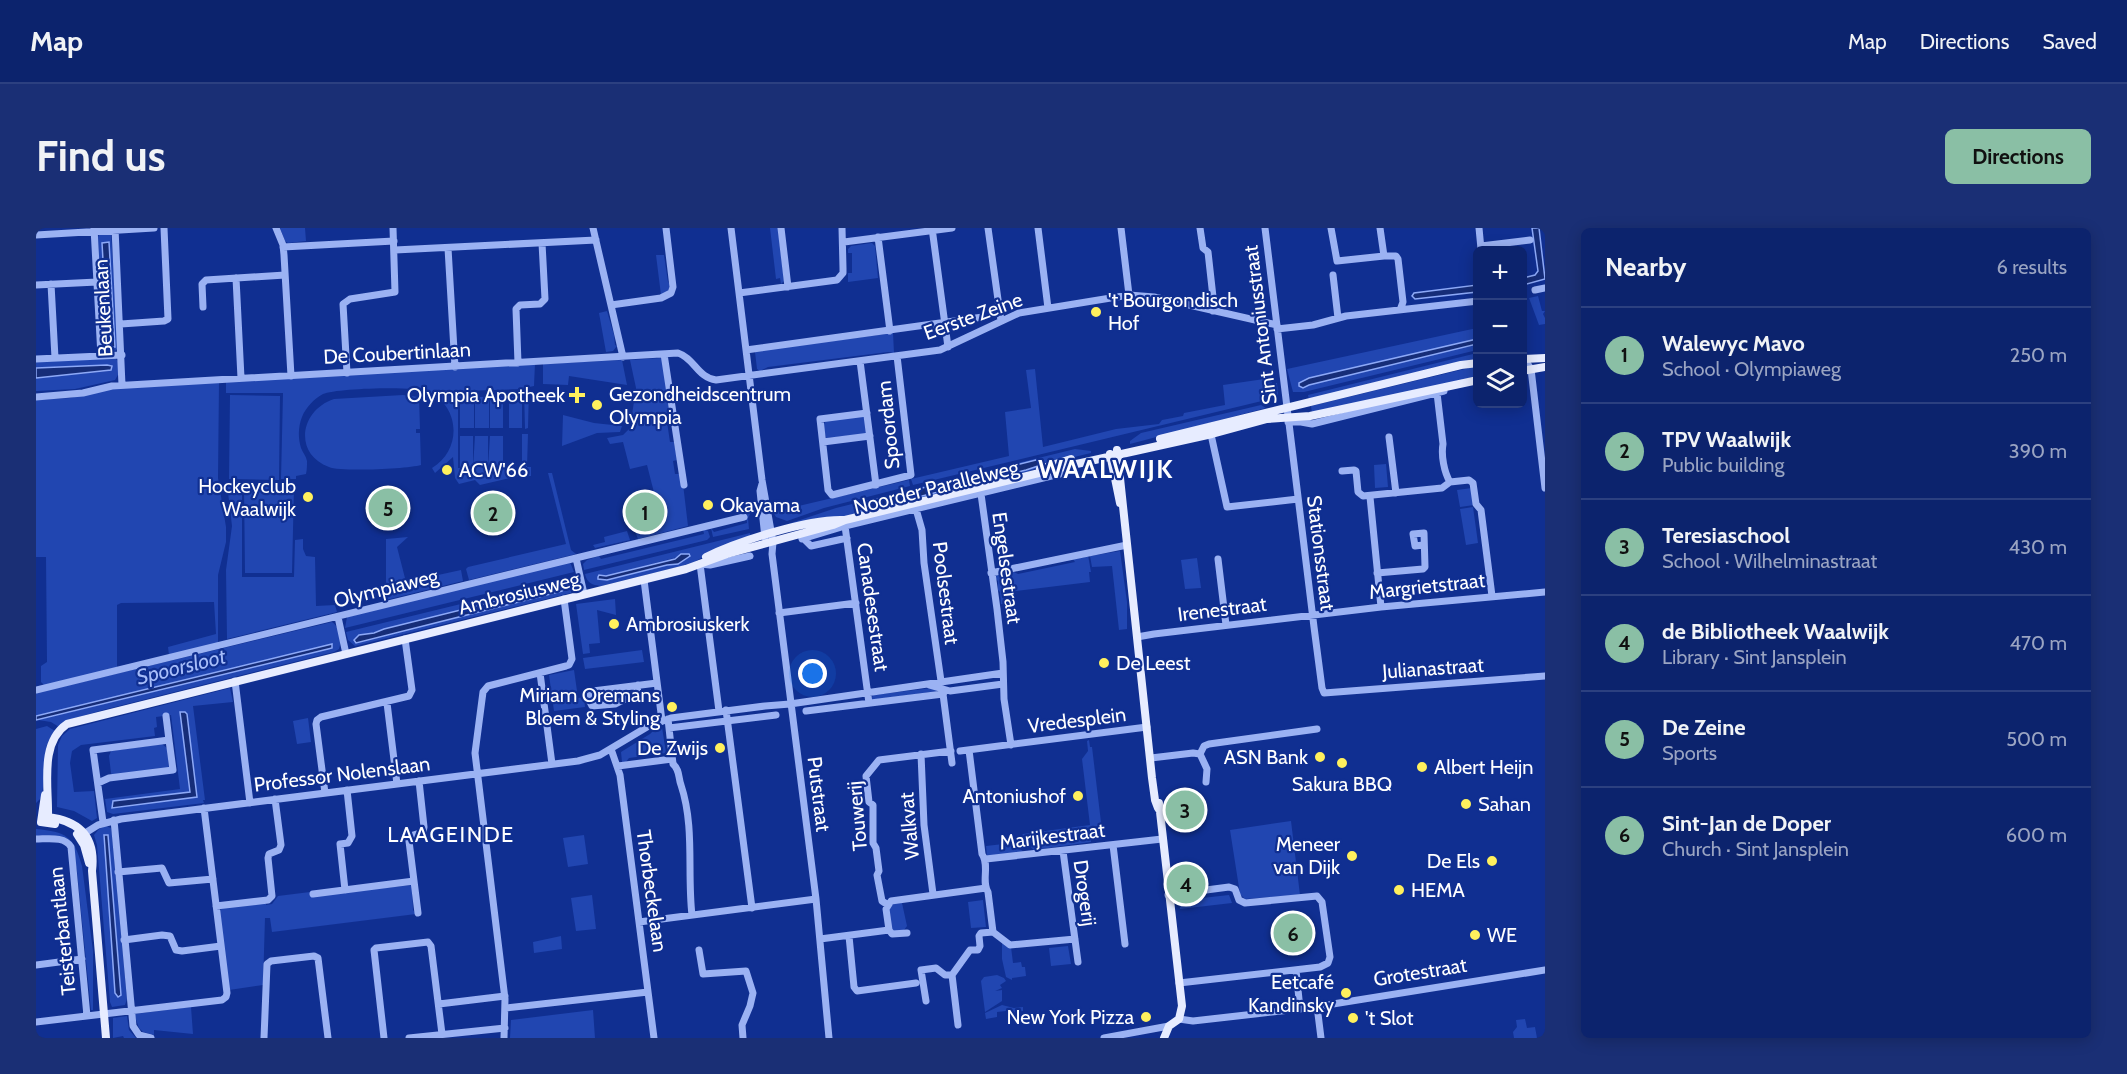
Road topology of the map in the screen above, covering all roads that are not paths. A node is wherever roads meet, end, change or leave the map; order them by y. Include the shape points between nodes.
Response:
1 (154, 228) edge
2 (164, 228) edge
3 (276, 228) edge
4 (393, 228) edge
5 (593, 228) edge
6 (666, 228) edge
7 (731, 228) edge
8 (781, 228) edge
9 (842, 228) edge
10 (952, 228) edge
11 (988, 228) edge
12 (1038, 228) edge
13 (1121, 228) edge
14 (1200, 228) edge
15 (1265, 228) edge
16 (1331, 228) edge
17 (1380, 228) edge
18 (1479, 228) edge
19 (115, 229) edge
20 (932, 229) edge
21 (94, 230) edge
22 (54, 231) edge
23 (36, 235) edge
24 (878, 237) junction
25 (596, 240) junction
26 (1530, 240) dead end
27 (394, 241) junction
28 (844, 242) junction
29 (542, 243) junction
30 (1481, 246) edge
31 (1493, 246) edge
32 (283, 247) junction
33 (448, 248) junction
34 (395, 250) junction
35 (1384, 256) junction
36 (285, 275) junction
37 (1333, 275) dead end
38 (236, 278) junction
39 (97, 282) junction
40 (51, 284) junction
41 (36, 285) edge
42 (788, 286) junction
43 (1545, 288) edge
44 (1535, 291) dead end
45 (739, 293) junction
46 (1129, 295) junction
47 (1473, 302) edge
48 (611, 305) junction
49 (203, 308) dead end
50 (1048, 308) junction
51 (1400, 310) junction
52 (1213, 311) junction
53 (983, 317) dead end
54 (1338, 318) junction
55 (1000, 321) junction
56 (121, 324) junction
57 (943, 324) junction
58 (1277, 327) junction
59 (890, 331) junction
60 (948, 347) junction
61 (746, 350) junction
62 (664, 354) junction
63 (122, 355) junction
64 (101, 356) junction
65 (897, 356) junction
66 (623, 357) junction
67 (55, 358) junction
68 (1545, 358) edge
69 (36, 359) edge
70 (1527, 360) edge
71 (860, 361) junction
72 (518, 363) junction
73 (1473, 363) edge
74 (1545, 365) edge
75 (455, 367) junction
76 (1527, 370) edge
77 (347, 373) junction
78 (750, 375) junction
79 (291, 376) junction
80 (241, 378) junction
81 (1473, 383) edge
82 (1473, 383) edge
83 (122, 385) junction
84 (1437, 393) junction
85 (36, 397) edge
86 (1287, 407) junction
87 (867, 413) junction
88 (1288, 420) junction
89 (1211, 432) junction
90 (870, 436) junction
91 (1389, 437) dead end
92 (823, 442) junction
93 (1114, 453) junction
94 (1072, 465) junction
95 (1342, 471) dead end
96 (1018, 478) junction
97 (1450, 482) junction
98 (684, 485) dead end
99 (876, 485) junction
100 (1545, 488) edge
101 (1396, 493) junction
102 (981, 494) junction
103 (1370, 497) junction
104 (1298, 499) junction
105 (916, 509) junction
106 (744, 517) dead end
107 (845, 523) junction
108 (800, 534) junction
109 (847, 538) junction
110 (769, 539) junction
111 (1127, 545) junction
112 (1423, 546) dead end
113 (740, 554) junction
114 (750, 555) dead end
115 (576, 558) junction
116 (1218, 559) dead end
117 (700, 567) junction
118 (991, 573) junction
119 (1377, 573) junction
120 (644, 580) junction
121 (1545, 592) edge
122 (584, 594) junction
123 (1492, 596) junction
124 (564, 599) junction
125 (856, 603) junction
126 (1381, 607) junction
127 (779, 614) junction
128 (1312, 615) junction
129 (338, 617) junction
130 (1226, 625) junction
131 (1137, 638) junction
132 (405, 639) junction
133 (1001, 647) joint
134 (346, 654) junction
135 (540, 673) junction
136 (1003, 673) junction
137 (1545, 676) edge
138 (235, 681) junction
139 (941, 681) junction
140 (657, 683) junction
141 (1003, 684) junction
142 (638, 685) junction
143 (929, 685) junction
144 (36, 690) edge
145 (944, 692) junction
146 (868, 693) junction
147 (1324, 693) joint
148 (811, 701) junction
149 (387, 703) junction
150 (869, 703) junction
151 (790, 704) junction
152 (765, 706) junction
153 (821, 709) junction
154 (723, 711) junction
155 (806, 711) dead end
156 (776, 715) dead end
157 (166, 716) dead end
158 (766, 716) junction
159 (727, 721) junction
160 (666, 723) junction
161 (1147, 727) junction
162 (1317, 729) dead end
163 (169, 740) junction
164 (1011, 745) junction
165 (611, 749) junction
166 (969, 750) junction
167 (951, 751) junction
168 (960, 751) dead end
169 (921, 754) junction
170 (1200, 754) junction
171 (672, 759) junction
172 (1151, 761) junction
173 (952, 763) dead end
174 (552, 764) junction
175 (1204, 764) dead end
176 (618, 765) junction
177 (477, 773) junction
178 (419, 781) junction
179 (98, 783) junction
180 (397, 784) junction
181 (347, 790) junction
182 (325, 793) junction
183 (275, 799) junction
184 (250, 802) junction
185 (204, 808) junction
186 (42, 819) edge
187 (114, 820) junction
188 (103, 822) junction
189 (82, 835) junction
190 (36, 839) edge
191 (1162, 839) junction
192 (1113, 845) junction
193 (1062, 851) junction
194 (986, 859) junction
195 (118, 872) junction
196 (213, 879) junction
197 (414, 881) junction
198 (986, 888) junction
199 (345, 890) junction
200 (313, 894) dead end
201 (933, 894) junction
202 (1168, 895) junction
203 (816, 899) junction
204 (888, 905) junction
205 (216, 906) junction
206 (752, 908) junction
207 (418, 913) dead end
208 (692, 915) junction
209 (639, 922) junction
210 (889, 930) junction
211 (993, 932) junction
212 (907, 933) dead end
213 (849, 936) junction
214 (820, 939) junction
215 (1075, 939) junction
216 (124, 940) junction
217 (1125, 944) dead end
218 (221, 946) junction
219 (699, 950) dead end
220 (82, 959) junction
221 (1078, 962) dead end
222 (36, 965) edge
223 (1296, 970) junction
224 (1545, 970) edge
225 (952, 975) junction
226 (916, 983) dead end
227 (1179, 983) junction
228 (648, 992) junction
229 (505, 996) junction
230 (926, 1001) dead end
231 (439, 1004) junction
232 (1317, 1006) junction
233 (506, 1008) junction
234 (1300, 1009) junction
235 (131, 1011) junction
236 (103, 1014) junction
237 (87, 1016) junction
238 (1179, 1019) junction
239 (36, 1022) edge
240 (958, 1025) dead end
241 (1169, 1026) junction
242 (505, 1028) junction
243 (447, 1035) edge
244 (101, 1038) edge
245 (106, 1038) edge
246 (151, 1038) edge
247 (264, 1038) edge
248 (328, 1038) edge
249 (384, 1038) edge
250 (411, 1038) edge
251 (504, 1038) edge
252 (654, 1038) edge
253 (743, 1038) edge
254 (829, 1038) edge
255 (1104, 1038) edge
256 (1164, 1038) edge
257 (1321, 1038) edge

1 - 19 street
2 - 56 street via 168,319
3 - 32 street
4 - 27 street
5 - 25 street
6 - 48 street via 671,293 662,298
7 - 45 street, Putstraat
8 - 42 street
9 - 28 street
10 - 20 street
11 - 55 street
12 - 50 street
13 - 46 street
14 - 52 street via 1203,248 1208,252
15 - 58 street, Sint Antoniusstraat
16 - 35 street via 1337,261
17 - 35 street
18 - 30 street
19 - 21 street
19 - 56 street, Beukenlaan
20 - 24 street
20 - 57 street
21 - 22 street
21 - 39 street, Beukenlaan
22 - 23 street
24 - 28 street
24 - 59 street
25 - 29 street
25 - 48 street
26 - 31 street
27 - 32 street
27 - 34 street
28 - 42 street via 840,278
29 - 33 street
29 - 72 street via 545,299 540,304 517,306
32 - 36 street
33 - 34 street
33 - 75 street
34 - 77 street via 395,292 350,299 343,304
35 - 51 street via 1396,256 1403,302
36 - 38 street
36 - 79 street
37 - 54 street
38 - 49 street via 204,280
38 - 80 street
39 - 40 street
39 - 64 street, Beukenlaan
40 - 41 street
40 - 67 street
42 - 45 street
43 - 44 street
45 - 61 street, Putstraat
46 - 50 street, Eerste Zeine
46 - 52 street, Eerste Zeine
47 - 51 street, Eerste Zeine
48 - 66 street
50 - 55 street, Eerste Zeine
51 - 54 street, Eerste Zeine
52 - 58 street, Eerste Zeine
53 - 57 street
54 - 58 street, Eerste Zeine via 1313,325
55 - 60 street, Eerste Zeine
56 - 63 street, Beukenlaan
57 - 59 street
57 - 60 street
58 - 86 street, Sint Antoniusstraat
59 - 61 street
60 - 65 street, Eerste Zeine
61 - 78 street, Putstraat
62 - 66 street, De Coubertinlaan
62 - 78 street, De Coubertinlaan via 682,354 708,379
62 - 98 street
63 - 64 street
63 - 83 street, Beukenlaan
64 - 67 street
65 - 71 street, Eerste Zeine
65 - 99 street, Spoordam via 912,472 909,477
66 - 72 street, De Coubertinlaan
67 - 69 street
68 - 70 main road
71 - 78 street, Eerste Zeine
71 - 87 street
72 - 75 street, De Coubertinlaan
73 - 86 main road, Noorder Parallelweg
74 - 76 main road
75 - 77 street, De Coubertinlaan
76 - 100 street
77 - 79 street, De Coubertinlaan
78 - 110 street, Putstraat
79 - 80 street, De Coubertinlaan
80 - 83 street, De Coubertinlaan
81 - 84 street
82 - 88 main road, Noorder Parallelweg
83 - 85 street, De Coubertinlaan
84 - 88 street via 1312,424
84 - 97 street via 1442,450
86 - 88 street, Sint Antoniusstraat
86 - 89 main road, Noorder Parallelweg
87 - 90 street
87 - 92 street, Spoordam via 820,419
88 - 89 main road, Noorder Parallelweg via 1267,418
88 - 104 street, Stationsstraat
89 - 93 main road, Noorder Parallelweg
89 - 93 main road, Noorder Parallelweg
89 - 104 street via 1227,507
90 - 92 street
90 - 99 street
91 - 101 street
92 - 99 street, Spoordam via 830,493
93 - 94 main road, Noorder Parallelweg
93 - 96 main road, Noorder Parallelweg via 1053,464
93 - 111 main road via 1115,487
94 - 96 main road, Noorder Parallelweg
94 - 102 street, Noorder Parallelweg via 1072,471
95 - 103 street via 1356,471 1359,492
96 - 107 main road, Noorder Parallelweg
97 - 101 street via 1442,488
97 - 123 street via 1473,483 1476,504 1481,510
101 - 103 street
102 - 105 street, Noorder Parallelweg
102 - 118 street, Engelsestraat
103 - 119 street
104 - 128 street, Stationsstraat
105 - 107 street, Noorder Parallelweg
105 - 139 street, Poolsestraat
106 - 115 street, Olympiaweg
107 - 108 main road, Noorder Parallelweg via 830,520
107 - 109 street, Canadesestraat
108 - 109 street, Noorder Parallelweg via 811,546
108 - 110 main road, Noorder Parallelweg
109 - 125 street, Canadesestraat
110 - 113 main road, Ambrosiusweg
110 - 117 main road, Ambrosiusweg via 725,547 704,558
110 - 127 street, Putstraat
111 - 118 street
111 - 131 main road
112 - 119 street via 1423,569
113 - 114 street, Ambrosiusweg
113 - 117 main road, Ambrosiusweg
113 - 117 street, Ambrosiusweg
115 - 122 street
115 - 129 street, Olympiaweg
116 - 130 street
117 - 120 main road, Ambrosiusweg
117 - 154 street
118 - 133 street, Engelsestraat
119 - 126 street
120 - 122 main road, Ambrosiusweg
120 - 140 street
121 - 123 street, Margrietstraat
122 - 124 main road, Ambrosiusweg
123 - 126 street, Margrietstraat
124 - 132 main road, Ambrosiusweg
124 - 135 street via 572,659 566,666
125 - 127 street
125 - 146 street, Canadesestraat
126 - 128 street, Margrietstraat
127 - 151 street, Putstraat
128 - 130 street, Irenestraat
128 - 147 street, Stationsstraat
129 - 134 street
129 - 144 street, Olympiaweg
130 - 131 street, Irenestraat
131 - 161 main road
132 - 134 main road, Ambrosiusweg
132 - 149 street via 411,694
133 - 136 street, Vredesplein
134 - 138 main road, Ambrosiusweg
135 - 174 street
135 - 177 street via 484,689 475,746
136 - 139 street
136 - 141 street, Vredesplein
137 - 147 street, Julianastraat
138 - 184 street
138 - 186 main road, Ambrosiusweg via 67,724 52,742
139 - 143 street
140 - 142 street
140 - 160 street
141 - 145 street
141 - 164 street, Vredesplein
142 - 142 street via 637,693 615,704 592,706 590,702 590,692
143 - 145 street
143 - 146 street
145 - 150 street
145 - 167 street
146 - 148 street
146 - 150 street, Canadesestraat
148 - 151 street
148 - 153 street
149 - 180 street
149 - 182 street via 317,720
150 - 153 street
151 - 152 street
151 - 203 street, Putstraat
152 - 154 street
152 - 158 street
153 - 155 street
154 - 159 street
154 - 160 street
156 - 158 street
157 - 163 street
158 - 159 street
159 - 160 street
159 - 206 street
160 - 165 street, Professor Nolenslaan via 647,727
160 - 171 street
161 - 164 street, Vredesplein
161 - 172 main road
162 - 170 street via 1209,744
163 - 179 street via 173,770 109,778
163 - 179 street via 93,750
164 - 166 street, Vredesplein
165 - 174 street, Professor Nolenslaan via 587,759
165 - 176 street, Thorbeckelaan
166 - 168 street, Vredesplein
166 - 194 street, Marijkestraat via 982,854
167 - 169 street, Touwerij
167 - 173 street
169 - 201 street, Walkvat via 924,825
169 - 204 street, Touwerij via 879,759 866,776 869,802 873,805 877,875 882,901
170 - 172 street
170 - 175 street
171 - 176 street
171 - 208 street via 684,791
172 - 191 main road via 1157,777
174 - 177 street, Professor Nolenslaan
176 - 209 street, Thorbeckelaan
177 - 178 street, Professor Nolenslaan
177 - 229 street
178 - 180 street, Professor Nolenslaan
178 - 197 street via 424,827 423,832 410,836
179 - 188 street
180 - 181 street, Professor Nolenslaan
181 - 182 street, Professor Nolenslaan
181 - 199 street via 352,836 348,843 340,844
182 - 183 street, Professor Nolenslaan
183 - 184 street, Professor Nolenslaan
183 - 205 street via 281,844 268,858 272,896 268,900
184 - 185 street, Professor Nolenslaan
185 - 187 street, Professor Nolenslaan
185 - 196 street
186 - 189 main road
187 - 188 street, Professor Nolenslaan
187 - 195 street
188 - 189 street, Professor Nolenslaan
189 - 236 main road, Teisterbantlaan via 92,871 98,921
190 - 220 street, Teisterbantlaan via 69,843
191 - 192 street, Marijkestraat
191 - 202 main road
192 - 193 street, Marijkestraat
192 - 217 street
193 - 194 street, Marijkestraat
193 - 215 street, Drogerij
194 - 198 street
195 - 196 street via 162,868 169,883
195 - 216 street
196 - 205 street
197 - 199 street
197 - 207 street
198 - 201 street
198 - 211 street
199 - 200 street
201 - 204 street via 891,901
202 - 223 street via 1233,887 1241,902 1320,898 1329,960 1320,967
202 - 227 main road
203 - 206 street
203 - 214 street, Putstraat
204 - 210 street, Touwerij
205 - 218 street
206 - 208 street
208 - 209 street
209 - 228 street, Thorbeckelaan
210 - 212 street via 892,934
210 - 213 street
211 - 215 street, Drogerij via 1010,945
211 - 225 street via 981,933 978,950 970,950
213 - 214 street
213 - 226 street via 857,991
214 - 254 street, Putstraat
215 - 221 street, Drogerij
216 - 218 street via 170,936 176,950 182,951
216 - 235 street
218 - 235 street via 226,997 222,1000
219 - 253 street via 703,974 746,971 753,993 742,1025
220 - 222 street
220 - 237 street, Teisterbantlaan
223 - 227 street
223 - 234 street
224 - 232 street, Grotestraat
225 - 230 street via 936,968 921,970
225 - 240 street
227 - 238 main road
228 - 233 street
228 - 252 street, Thorbeckelaan
229 - 231 street
229 - 233 street
231 - 243 street
231 - 249 street via 430,943 375,948
232 - 234 street, Grotestraat
232 - 257 street
233 - 242 street
234 - 238 street, Grotestraat via 1207,1020
235 - 236 street
235 - 246 street via 136,1031
236 - 237 street
236 - 244 main road, Teisterbantlaan
236 - 245 main road, Teisterbantlaan
237 - 239 street
238 - 241 main road
241 - 255 street
241 - 256 main road
242 - 243 street
242 - 251 street
243 - 250 street
247 - 248 street via 267,964 314,956 318,958

